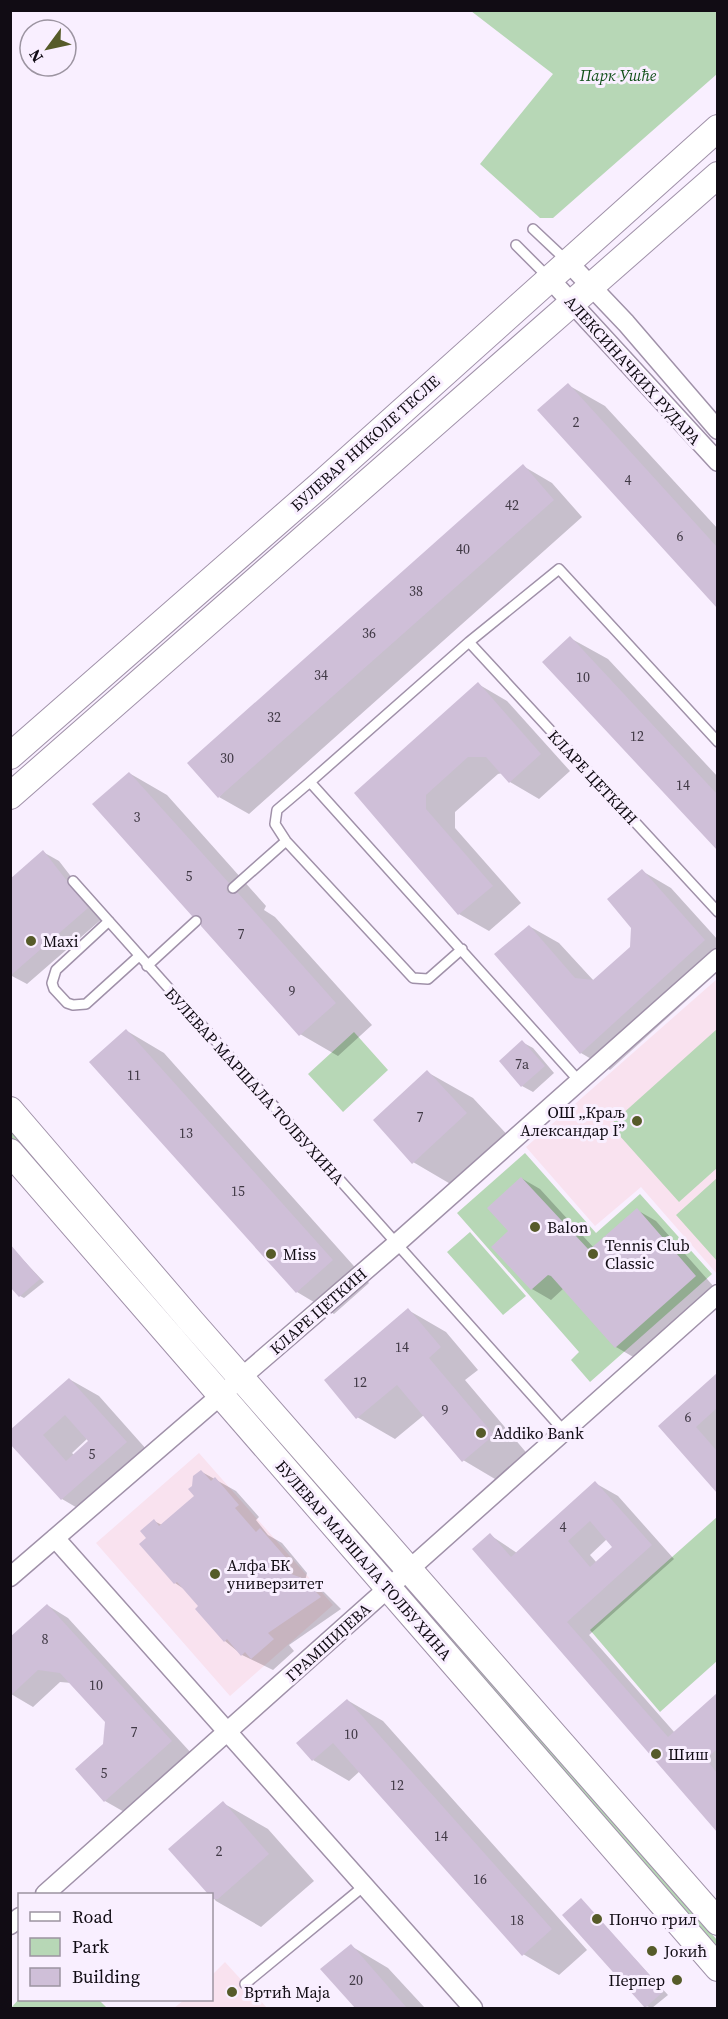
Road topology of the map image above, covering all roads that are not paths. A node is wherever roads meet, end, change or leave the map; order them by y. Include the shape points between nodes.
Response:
1 (717, 128) edge
2 (717, 176) edge
3 (533, 229) dead end
4 (516, 245) dead end
5 (558, 270) junction
6 (591, 286) junction
7 (572, 303) junction
8 (717, 430) edge
9 (717, 462) edge
10 (469, 642) junction
11 (717, 742) edge
12 (10, 756) edge
13 (310, 782) junction
14 (10, 796) edge
15 (286, 841) junction
16 (73, 881) dead end
17 (233, 888) dead end
18 (717, 912) edge
19 (109, 921) junction
20 (196, 921) dead end
21 (462, 950) junction
22 (139, 956) junction
23 (717, 958) edge
24 (147, 966) junction
25 (580, 1082) junction
26 (10, 1110) edge
27 (10, 1152) edge
28 (396, 1244) junction
29 (717, 1294) edge
30 (241, 1378) junction
31 (220, 1396) junction
32 (563, 1430) junction
33 (55, 1538) junction
34 (410, 1568) junction
35 (10, 1577) edge
36 (389, 1588) junction
37 (227, 1732) junction
38 (364, 1886) junction
39 (46, 1893) edge
40 (717, 1922) edge
41 (717, 1968) edge
42 (245, 1984) dead end
43 (473, 2008) edge

1 - 5 street, БУЛЕВАР НИКОЛЕ ТЕСЛЕ
2 - 6 street, БУЛЕВАР НИКОЛЕ ТЕСЛЕ
3 - 5 lane
4 - 5 lane
5 - 6 street, АЛЕКСИНАЧКИХ РУДАРА
5 - 7 street, АЛЕКСИНАЧКИХ РУДАРА
5 - 12 street, БУЛЕВАР НИКОЛЕ ТЕСЛЕ
6 - 7 street, БУЛЕВАР НИКОЛЕ ТЕСЛЕ
6 - 8 street, АЛЕКСИНАЧКИХ РУДАРА
7 - 9 street, АЛЕКСИНАЧКИХ РУДАРА
7 - 14 street, БУЛЕВАР НИКОЛЕ ТЕСЛЕ
10 - 11 lane via 559,569
10 - 13 lane
10 - 18 lane, КЛАРЕ ЦЕТКИН
13 - 15 lane via 277,810 277,830
13 - 21 lane
15 - 17 lane
15 - 21 lane via 413,978 428,979
16 - 19 lane, БУЛЕВАР МАРШАЛА ТОЛБУХИНА
19 - 22 lane, БУЛЕВАР МАРШАЛА ТОЛБУХИНА
19 - 22 lane via 56,970 54,989 67,1003 86,1004
20 - 24 lane
21 - 25 lane
22 - 24 lane, БУЛЕВАР МАРШАЛА ТОЛБУХИНА
23 - 25 street, КЛАРЕ ЦЕТКИН
24 - 28 lane, БУЛЕВАР МАРШАЛА ТОЛБУХИНА
25 - 28 street, КЛАРЕ ЦЕТКИН
26 - 30 street, БУЛЕВАР МАРШАЛА ТОЛБУХИНА
27 - 31 street, БУЛЕВАР МАРШАЛА ТОЛБУХИНА
28 - 30 street, КЛАРЕ ЦЕТКИН
28 - 32 lane, БУЛЕВАР МАРШАЛА ТОЛБУХИНА
29 - 32 street, ГРАМШИЈЕВА
30 - 31 street, КЛАРЕ ЦЕТКИН
30 - 34 street, БУЛЕВАР МАРШАЛА ТОЛБУХИНА
31 - 33 street, КЛАРЕ ЦЕТКИН
31 - 36 street, БУЛЕВАР МАРШАЛА ТОЛБУХИНА
32 - 34 street, ГРАМШИЈЕВА
33 - 35 street, КЛАРЕ ЦЕТКИН
33 - 37 street
34 - 36 street, ГРАМШИЈЕВА
34 - 40 street, БУЛЕВАР МАРШАЛА ТОЛБУХИНА
36 - 37 street, ГРАМШИЈЕВА
36 - 41 street, БУЛЕВАР МАРШАЛА ТОЛБУХИНА
37 - 38 street
37 - 39 street, ГРАМШИЈЕВА
38 - 42 lane
38 - 43 street

